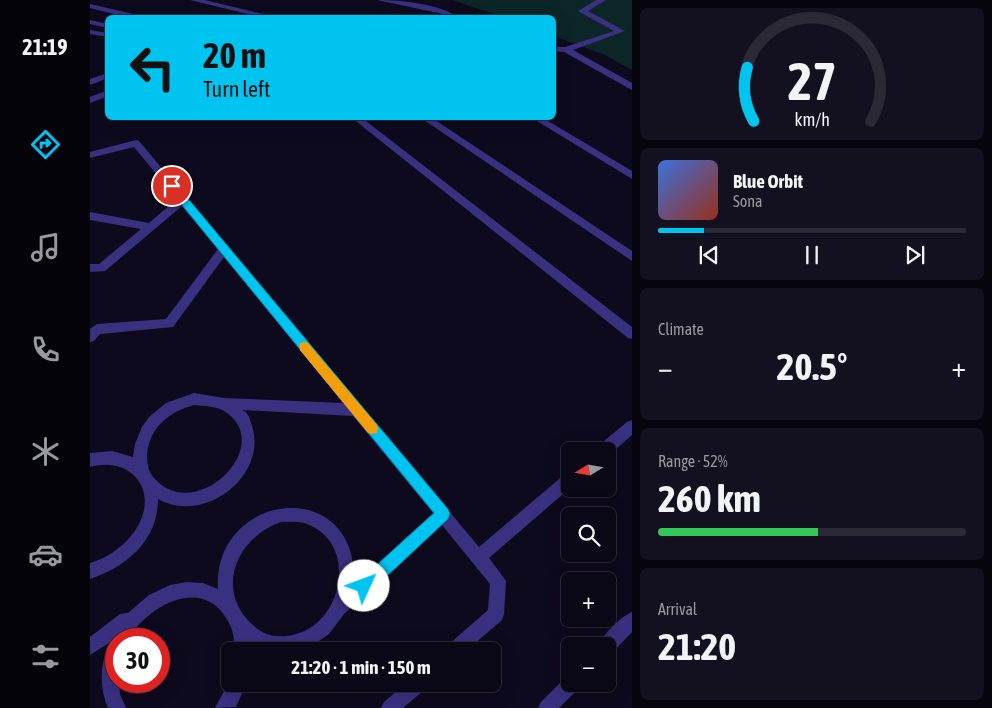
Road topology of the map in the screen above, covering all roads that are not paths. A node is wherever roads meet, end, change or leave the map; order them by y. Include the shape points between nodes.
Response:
1 (194, 0) edge
2 (381, 0) edge
3 (602, 0) edge
4 (90, 6) edge
5 (129, 15) edge
6 (263, 15) edge
7 (450, 15) edge
8 (90, 22) edge
9 (105, 25) edge
10 (90, 32) edge
11 (105, 35) dead end
12 (556, 49) edge
13 (566, 50) junction
14 (105, 76) edge
15 (90, 82) edge
16 (632, 87) edge
17 (105, 94) edge
18 (90, 100) edge
19 (360, 120) edge
20 (429, 120) edge
21 (540, 120) edge
22 (90, 155) edge
23 (632, 176) edge
24 (183, 200) junction
25 (90, 216) edge
26 (151, 227) junction
27 (224, 249) junction
28 (632, 257) edge
29 (90, 268) edge
30 (632, 334) edge
31 (90, 337) edge
32 (226, 403) junction
33 (357, 410) junction
34 (632, 426) edge
35 (613, 442) edge
36 (90, 460) edge
37 (142, 473) junction
38 (561, 487) edge
39 (443, 514) junction
40 (479, 557) junction
41 (90, 571) edge
42 (231, 610) junction
43 (139, 611) junction
44 (338, 611) junction
45 (632, 620) edge
46 (125, 628) edge
47 (616, 637) edge
48 (242, 642) edge
49 (464, 642) edge
50 (90, 647) edge
51 (234, 692) edge
52 (409, 692) edge
53 (563, 692) edge
54 (112, 693) edge
55 (117, 708) edge
56 (224, 708) edge
57 (390, 708) edge
58 (547, 708) edge

1 - 6 street
2 - 7 street
3 - 13 street via 582,11 621,31
4 - 5 street
8 - 9 street
10 - 11 street
12 - 13 street
13 - 16 street
14 - 15 street
17 - 18 street
19 - 30 street
20 - 28 street
21 - 23 street
22 - 24 street via 136,143
24 - 26 street
24 - 27 street
25 - 26 street
26 - 29 street via 101,268
27 - 31 street via 169,324 97,329
27 - 33 street
32 - 33 street
32 - 37 street via 194,399 162,412 142,441 139,458
32 - 37 street via 239,413 247,426 249,442 246,459 236,476 222,489 203,498 184,500 166,496 152,487
33 - 39 street
34 - 35 street
36 - 37 street via 115,457 131,463
37 - 41 street via 150,488 151,506 136,543 119,558
38 - 40 street
39 - 40 street
39 - 44 street
40 - 49 street via 498,581 496,614
42 - 43 street via 216,597 198,590 178,590 157,598
42 - 44 street via 243,628 261,641 282,645 305,641 324,629
42 - 44 street via 225,590 227,569 234,549 263,521 282,515 300,515 318,521 343,549 348,569 346,590
42 - 48 street
43 - 46 street
43 - 50 street
45 - 47 street
51 - 56 street
52 - 57 street
53 - 58 street
54 - 55 street

